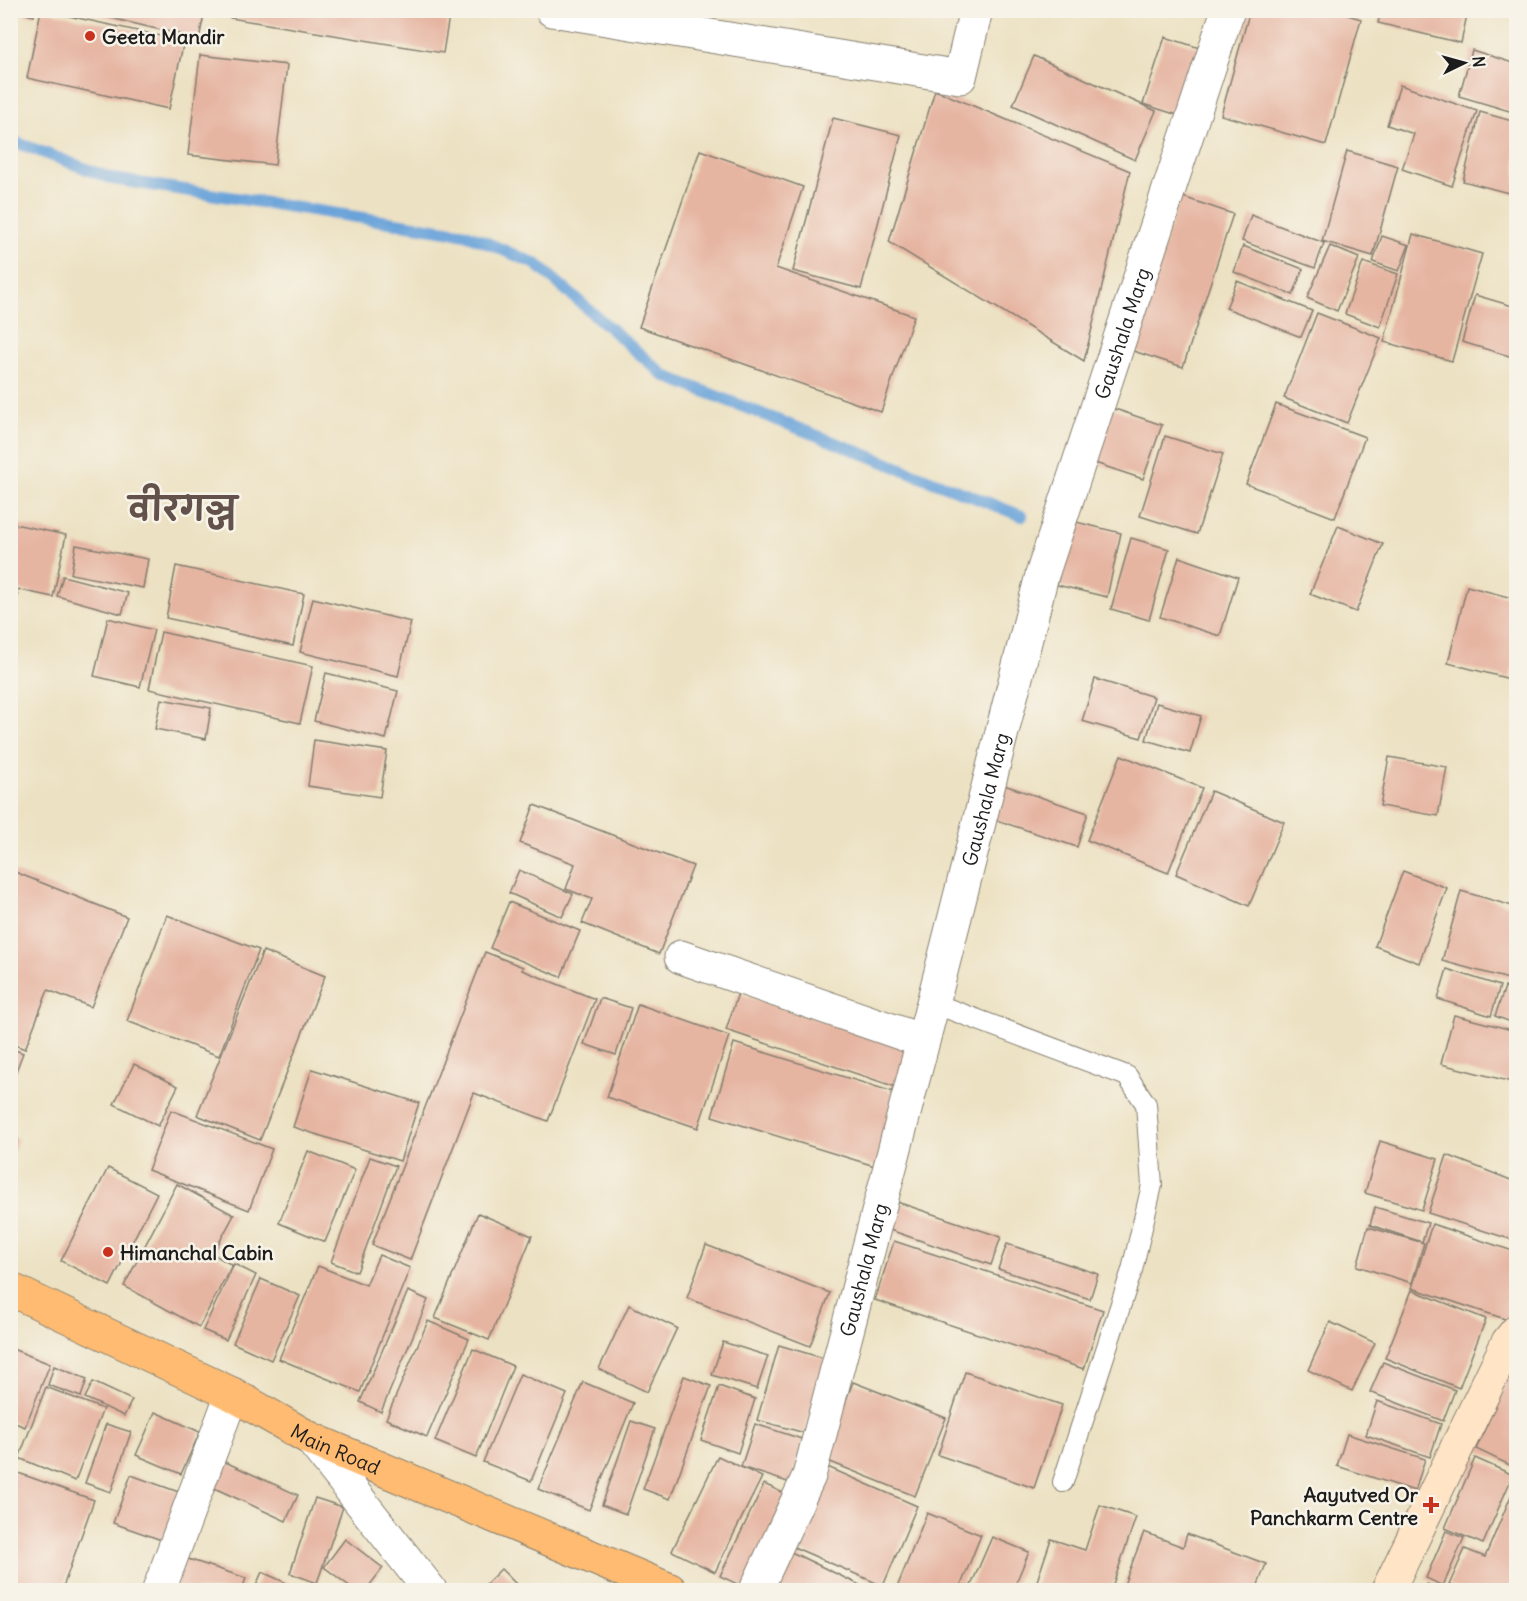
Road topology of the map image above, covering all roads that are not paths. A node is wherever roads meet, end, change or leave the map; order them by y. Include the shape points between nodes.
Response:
1 (552, 10) edge
2 (976, 10) edge
3 (1228, 10) edge
4 (681, 957) dead end
5 (933, 1003) junction
6 (923, 1041) junction
7 (10, 1289) edge
8 (1516, 1332) edge
9 (232, 1394) junction
10 (311, 1439) junction
11 (1063, 1482) dead end
12 (159, 1590) edge
13 (430, 1590) edge
14 (670, 1590) edge
15 (756, 1590) edge
16 (1388, 1590) edge

1 - 2 street via 960,77
3 - 5 street, Gaushala Marg via 1042,575
4 - 6 street
5 - 6 street, Gaushala Marg
5 - 11 lane via 1127,1076 1146,1104 1152,1185 1132,1270
6 - 15 street, Gaushala Marg via 809,1476
7 - 9 main road, Main Road
8 - 16 main road
9 - 10 main road, Main Road
9 - 12 street
10 - 13 street
10 - 14 main road, Main Road

